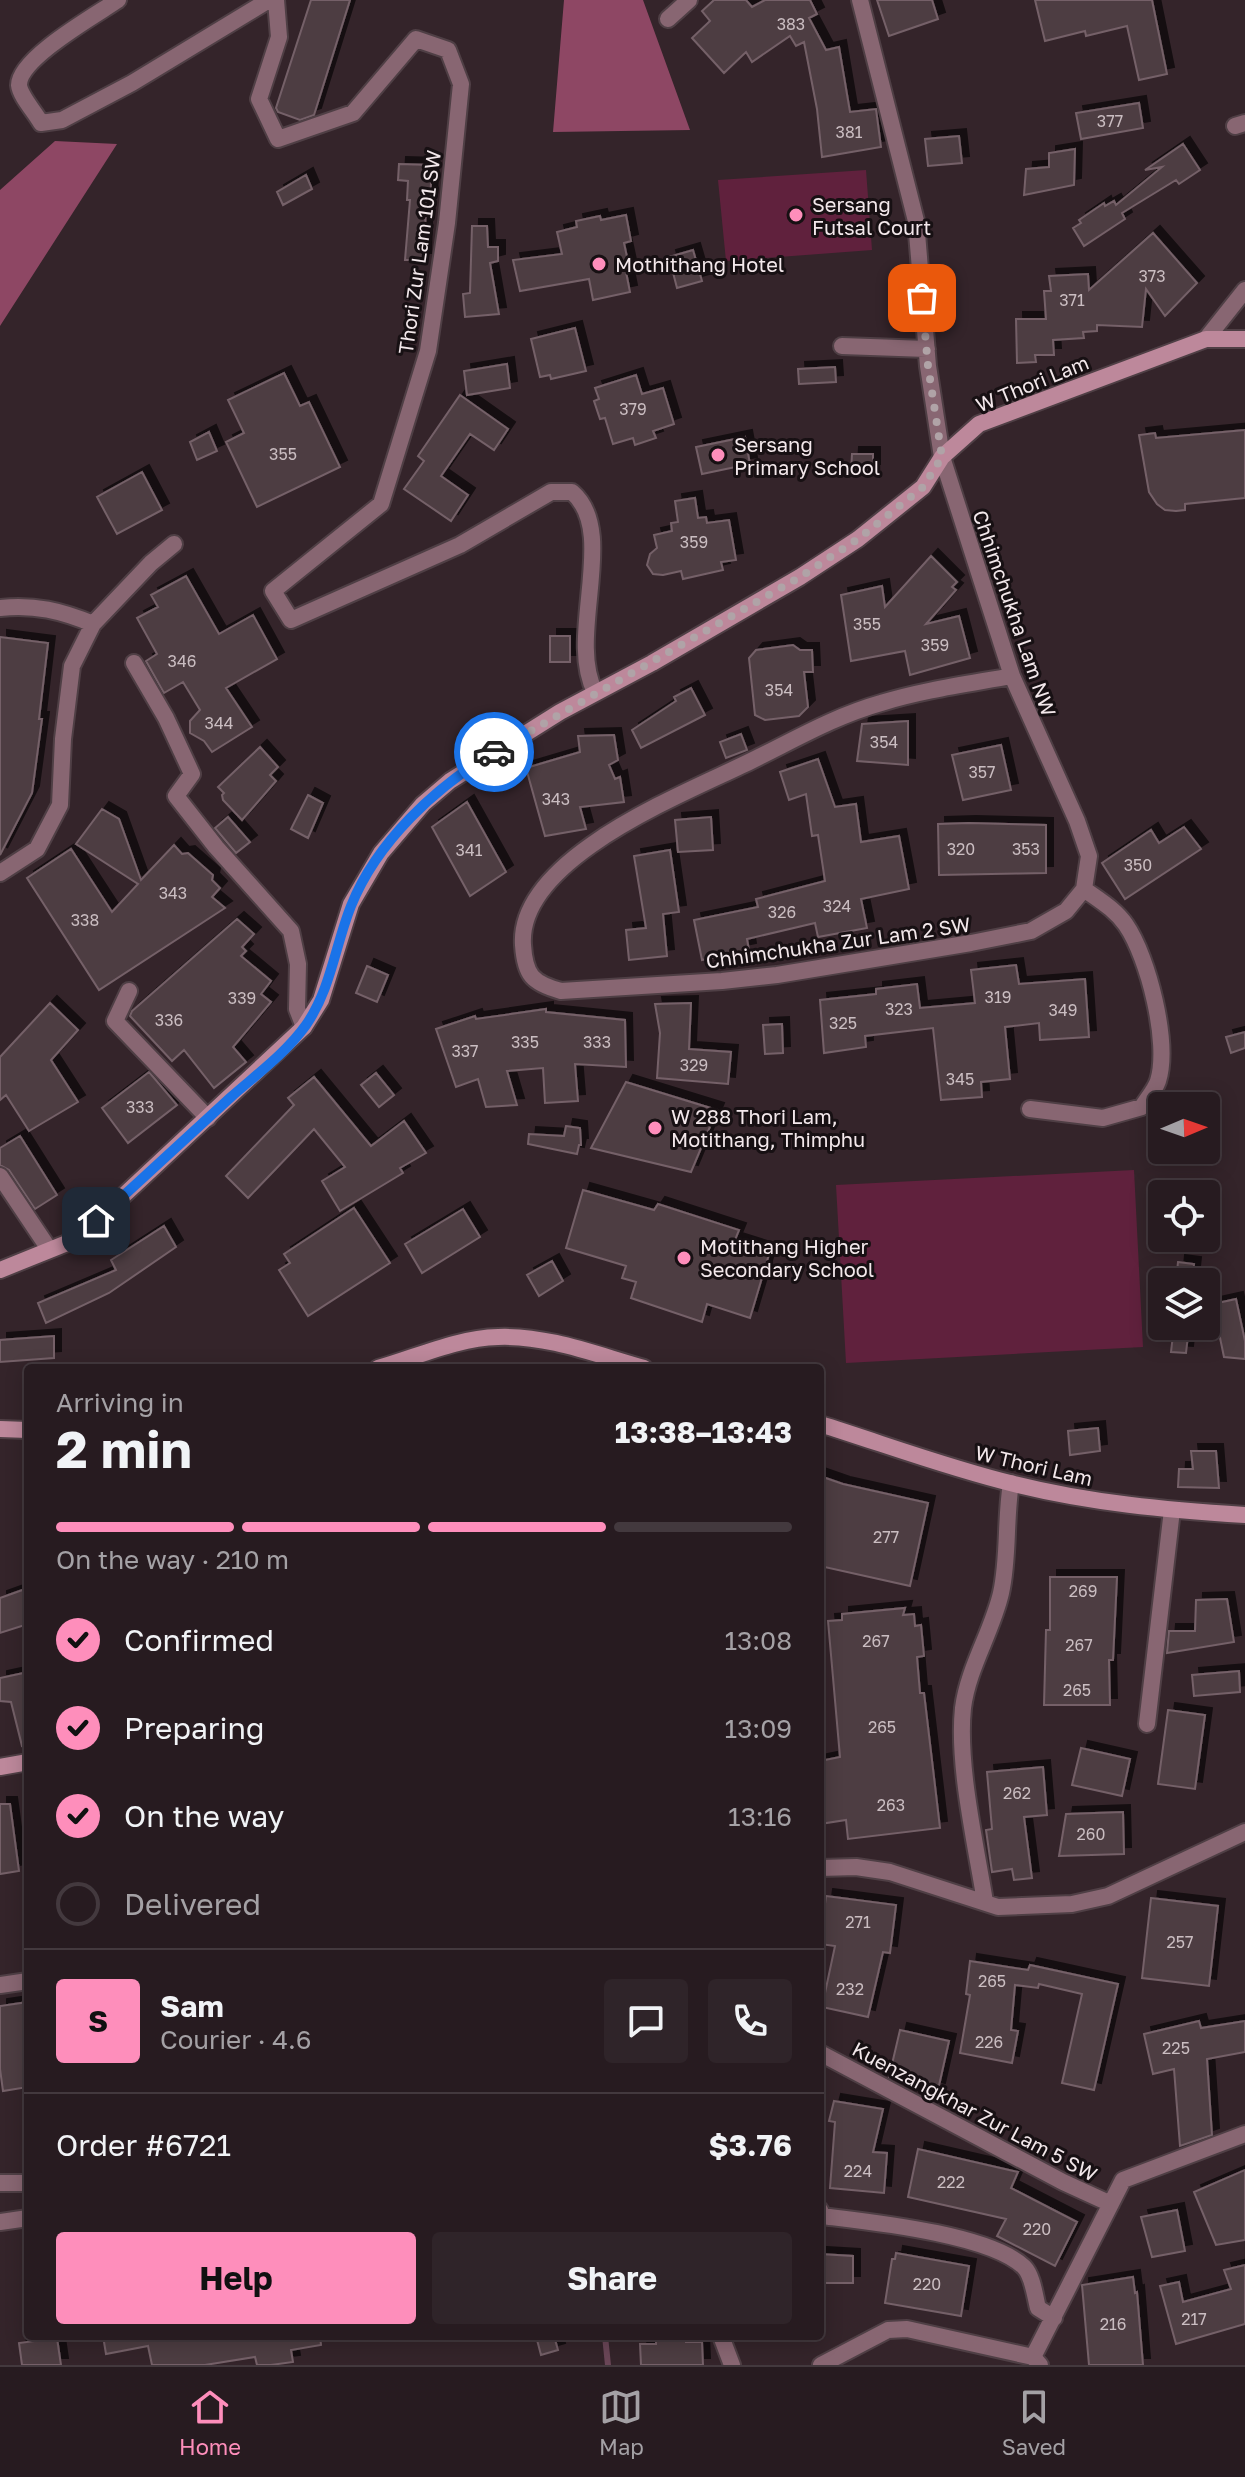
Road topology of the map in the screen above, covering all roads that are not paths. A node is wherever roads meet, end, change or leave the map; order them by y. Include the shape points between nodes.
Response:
1 (118, 0) edge
2 (269, 0) edge
3 (276, 0) edge
4 (689, 0) edge
5 (860, 0) edge
6 (668, 19) dead end
7 (1245, 290) edge
8 (1206, 339) junction
9 (1245, 339) edge
10 (842, 346) dead end
11 (927, 349) junction
12 (942, 457) junction
13 (174, 544) dead end
14 (0, 608) edge
15 (93, 624) junction
16 (134, 663) dead end
17 (1012, 676) junction
18 (595, 692) junction
19 (0, 873) edge
20 (1084, 889) junction
21 (129, 991) dead end
22 (304, 1027) junction
23 (1030, 1109) dead end
24 (208, 1118) junction
25 (0, 1176) edge
26 (49, 1249) junction
27 (0, 1270) edge
28 (392, 1364) edge
29 (629, 1364) edge
30 (824, 1425) edge
31 (0, 1429) edge
32 (24, 1430) edge
33 (1011, 1483) junction
34 (1172, 1510) junction
35 (1245, 1515) edge
36 (1147, 1724) dead end
37 (24, 1763) edge
38 (0, 1767) edge
39 (1245, 1832) edge
40 (824, 1868) edge
41 (985, 1902) junction
42 (24, 1982) edge
43 (0, 1985) edge
44 (824, 2055) edge
45 (1245, 2134) edge
46 (0, 2183) edge
47 (24, 2183) edge
48 (1111, 2204) junction
49 (824, 2216) edge
50 (24, 2219) edge
51 (0, 2222) edge
52 (1054, 2318) junction
53 (723, 2340) edge
54 (1037, 2361) edge
55 (732, 2365) edge
56 (821, 2365) edge

1 - 2 street via 37,54 22,74 23,97 41,123 62,120 132,83
3 - 18 street, Thori Zur Lam 101 SW via 279,37 259,99 278,139 353,113 416,39 448,50 461,84 428,351 381,504 273,591 291,620 460,545 551,492 572,492 589,513 585,658
4 - 6 street
5 - 11 street, Chhimchukha Lam NW via 916,221
7 - 8 street
8 - 9 main road
8 - 12 main road, W Thori Lam via 979,424
10 - 11 street
11 - 12 street, Chhimchukha Lam NW
12 - 17 street, Chhimchukha Lam NW
12 - 18 main road, W Thori Lam via 923,487 858,539
13 - 15 street
14 - 15 street via 59,610
15 - 19 street via 72,666 60,805 37,849
16 - 22 street via 192,774 176,796 291,931 298,964 297,1009
17 - 20 street, Chhimchukha Lam NW via 1089,856
17 - 20 street, Chhimchukha Zur Lam 2 SW via 926,691 830,720 629,820 584,849 530,906 523,958 540,985 561,991 777,975 1031,931 1066,911
18 - 22 main road, W Thori Lam via 450,781 400,829 351,904 321,1000
20 - 23 street via 1128,927 1144,967 1162,1050 1158,1082 1142,1107 1103,1118
21 - 24 street via 115,1021
22 - 24 main road, W Thori Lam
24 - 26 main road, W Thori Lam via 77,1239
25 - 26 street
26 - 27 main road, W Thori Lam
28 - 29 main road via 498,1337 538,1339
30 - 33 main road, W Thori Lam
31 - 32 main road
33 - 34 main road, W Thori Lam
33 - 41 street via 1001,1592 963,1708 969,1798
34 - 35 main road, W Thori Lam
34 - 36 street
37 - 38 main road
39 - 41 street via 1108,1896 1072,1904 998,1907
40 - 41 street via 890,1872
42 - 43 street
44 - 48 street, Kuenzangkhar Zur Lam 5 SW
45 - 48 street via 1123,2180
46 - 47 street
48 - 52 street
49 - 52 street via 996,2248 1027,2269 1038,2308
50 - 51 street
52 - 54 street
53 - 55 street
54 - 56 street via 907,2329 888,2330

